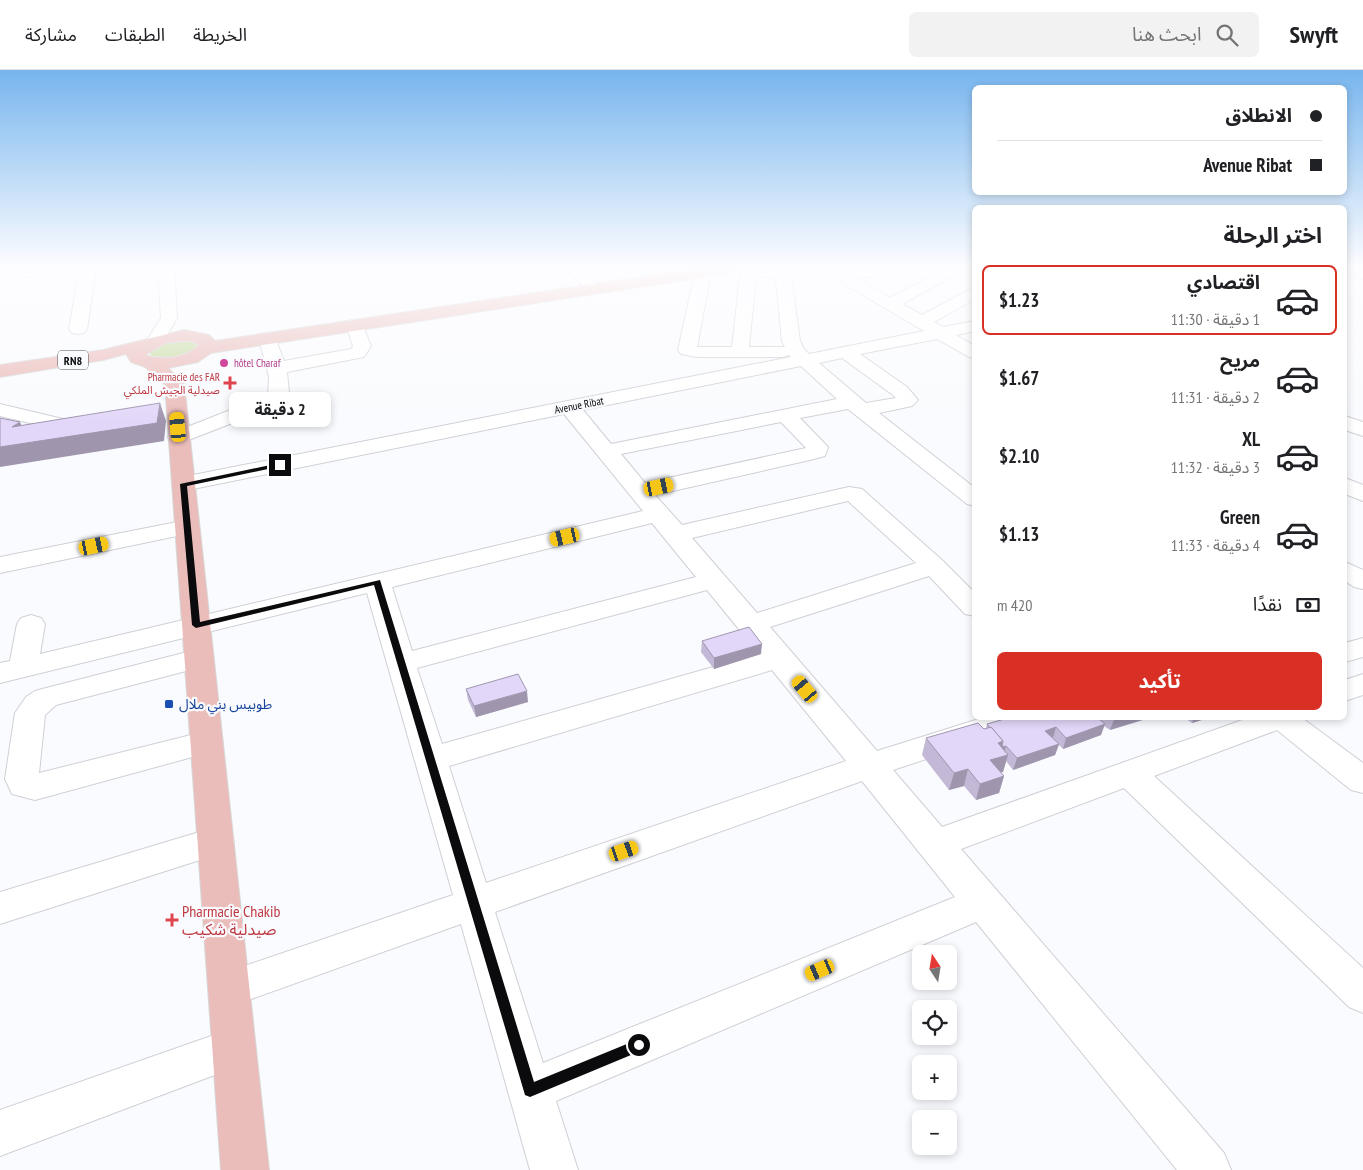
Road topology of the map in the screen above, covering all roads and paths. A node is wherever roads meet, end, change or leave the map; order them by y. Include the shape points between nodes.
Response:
1 (80, 319) edge
2 (168, 319) edge
3 (170, 319) edge
4 (349, 319) edge
5 (392, 319) edge
6 (693, 319) edge
7 (741, 319) edge
8 (788, 319) edge
9 (917, 319) edge
10 (927, 319) edge
11 (922, 322) junction
12 (355, 325) junction
13 (972, 327) edge
14 (78, 329) dead end
15 (941, 333) junction
16 (268, 339) junction
17 (198, 345) junction
18 (972, 351) edge
19 (740, 352) junction
20 (844, 352) junction
21 (800, 356) junction
22 (154, 358) junction
23 (276, 368) junction
24 (0, 371) edge
25 (0, 379) edge
26 (858, 406) junction
27 (569, 407) junction
28 (0, 410) edge
29 (785, 415) junction
30 (1347, 423) edge
31 (172, 424) junction
32 (103, 428) edge
33 (1363, 430) edge
34 (606, 451) junction
35 (183, 484) junction
36 (1347, 486) edge
37 (1363, 494) edge
38 (972, 497) edge
39 (658, 513) junction
40 (187, 526) junction
41 (0, 565) edge
42 (934, 566) junction
43 (1347, 571) edge
44 (714, 580) junction
45 (1363, 581) edge
46 (377, 582) junction
47 (972, 605) edge
48 (31, 624) dead end
49 (750, 624) junction
50 (196, 625) junction
51 (1363, 647) edge
52 (1347, 652) edge
53 (199, 658) junction
54 (780, 658) junction
55 (401, 663) junction
56 (11, 670) edge
57 (1363, 684) edge
58 (1347, 690) edge
59 (1009, 720) edge
60 (1273, 720) edge
61 (1285, 720) edge
62 (207, 742) junction
63 (430, 760) junction
64 (869, 766) junction
65 (1358, 771) edge
66 (1128, 772) junction
67 (216, 841) junction
68 (934, 844) junction
69 (983, 902) junction
70 (474, 904) junction
71 (0, 908) edge
72 (229, 989) junction
73 (1363, 994) edge
74 (234, 1048) junction
75 (530, 1090) junction
76 (0, 1133) edge
77 (245, 1170) edge
78 (554, 1170) edge
79 (1207, 1170) edge

1 - 14 street
2 - 22 street
3 - 17 street
4 - 17 main road, RN8
5 - 12 main road, RN8
6 - 19 street via 687,350
7 - 19 street
8 - 21 street via 791,341
9 - 11 street
10 - 11 street
11 - 15 street
12 - 16 main road, RN8
12 - 23 street via 362,346 358,353
13 - 15 street, Avenue Ribat
15 - 18 street
15 - 20 street, Avenue Ribat
16 - 17 main road, RN8
16 - 23 street
17 - 22 main road
17 - 22 main road, RN8
17 - 22 main road, RN8 via 174,362
19 - 21 street
20 - 21 street, Avenue Ribat
20 - 26 street via 908,400
21 - 26 street
21 - 27 street, Avenue Ribat
22 - 24 main road, RN8 via 103,355
22 - 25 main road, RN8
22 - 31 main road
23 - 31 street via 277,399
26 - 29 street
26 - 38 street
27 - 34 street
27 - 35 street, Avenue Ribat
28 - 32 street via 77,429
29 - 34 street
29 - 39 street via 817,451
30 - 33 street
31 - 35 main road
34 - 39 street
35 - 40 main road
36 - 37 street
39 - 42 street via 854,494
39 - 44 street
39 - 46 street
40 - 41 street
40 - 50 main road
42 - 47 street
42 - 49 street
43 - 45 street
44 - 49 street
44 - 55 street
46 - 50 street
46 - 55 street
48 - 56 street
49 - 54 street
50 - 53 main road
50 - 56 street
51 - 52 street
53 - 62 main road
53 - 62 street via 46,698 37,704 30,713 22,779 24,785 35,787
54 - 63 street
54 - 64 street
55 - 63 street
57 - 58 street
59 - 64 street
60 - 66 street
61 - 65 street
62 - 67 main road
63 - 70 street
64 - 68 street
64 - 70 street
66 - 68 street
66 - 73 street
67 - 71 street
67 - 72 main road
68 - 69 street
69 - 75 street
69 - 79 street
70 - 72 street
70 - 75 street
72 - 74 main road
74 - 76 street
74 - 77 main road
75 - 78 street

